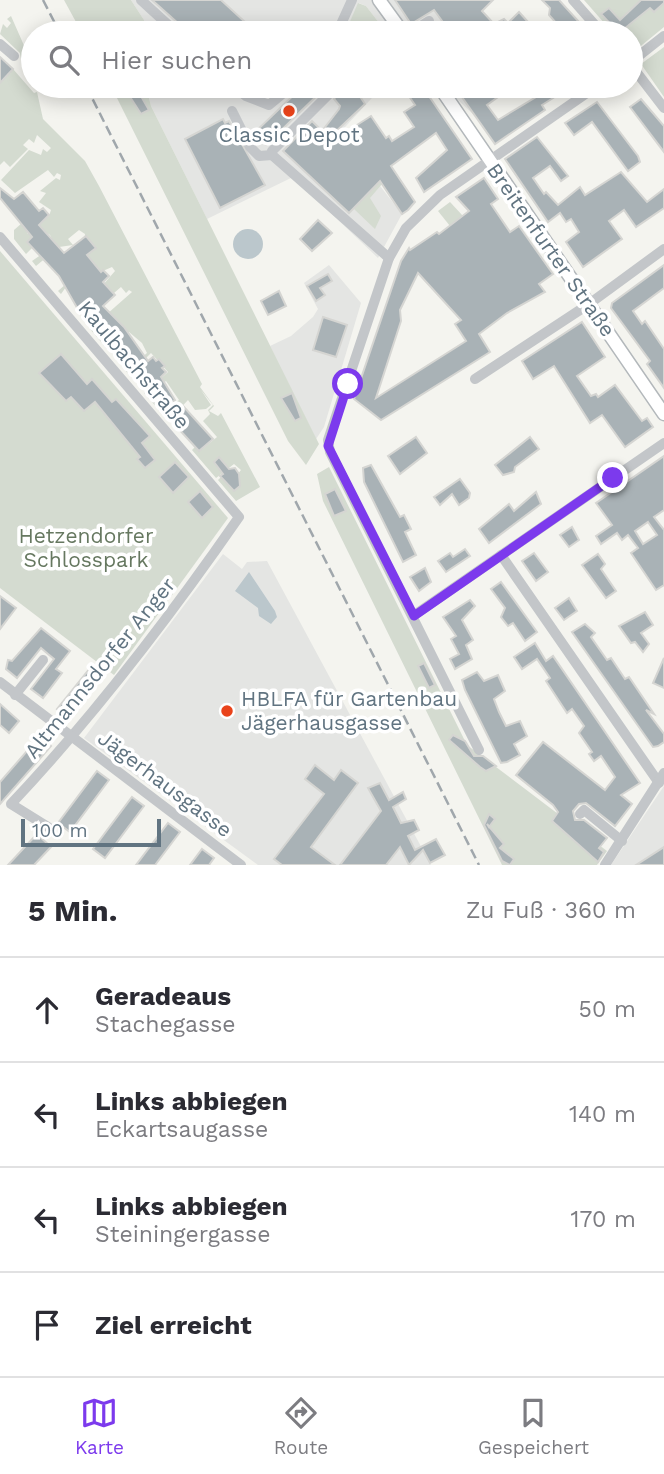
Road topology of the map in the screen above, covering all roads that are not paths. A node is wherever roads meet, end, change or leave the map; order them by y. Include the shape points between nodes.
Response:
1 (141, 0) edge
2 (352, 0) edge
3 (379, 0) edge
4 (573, 0) edge
5 (164, 21) edge
6 (342, 21) edge
7 (394, 21) edge
8 (591, 21) edge
9 (664, 36) edge
10 (0, 44) edge
11 (643, 54) edge
12 (14, 57) dead end
13 (643, 80) edge
14 (251, 98) edge
15 (277, 98) edge
16 (324, 98) edge
17 (447, 98) edge
18 (580, 98) edge
19 (664, 108) edge
20 (232, 111) dead end
21 (272, 155) junction
22 (490, 160) junction
23 (0, 237) edge
24 (664, 248) edge
25 (389, 258) junction
26 (589, 304) junction
27 (475, 379) dead end
28 (664, 414) edge
29 (664, 443) edge
30 (239, 517) joint
31 (501, 555) junction
32 (414, 616) junction
33 (43, 660) dead end
34 (0, 683) edge
35 (15, 695) junction
36 (72, 740) junction
37 (479, 750) dead end
38 (661, 778) edge
39 (580, 814) dead end
40 (48, 827) dead end
41 (622, 841) junction
42 (241, 865) edge
43 (605, 865) edge

1 - 5 street
2 - 6 street
3 - 7 main road
4 - 8 street
9 - 11 street
10 - 12 street
13 - 19 street
14 - 15 street via 269,105
16 - 21 street
17 - 22 main road, Breitenfurter Straße
18 - 22 street
20 - 21 street via 250,147 259,156
21 - 25 street
22 - 25 street via 423,209
22 - 26 main road, Breitenfurter Straße
23 - 30 street, Kaulbachstraße
24 - 26 street
25 - 32 street via 328,446
26 - 27 street
26 - 28 main road, Breitenfurter Straße
29 - 31 street
30 - 36 street, Altmannsdorfer Anger via 161,629
31 - 32 street
31 - 38 street
32 - 37 street
33 - 35 street
34 - 35 street, Jägerhausgasse
35 - 36 street, Jägerhausgasse
36 - 40 street, Altmannsdorfer Anger via 11,804
36 - 42 street, Jägerhausgasse
38 - 41 street
39 - 41 street via 584,810
41 - 43 street

